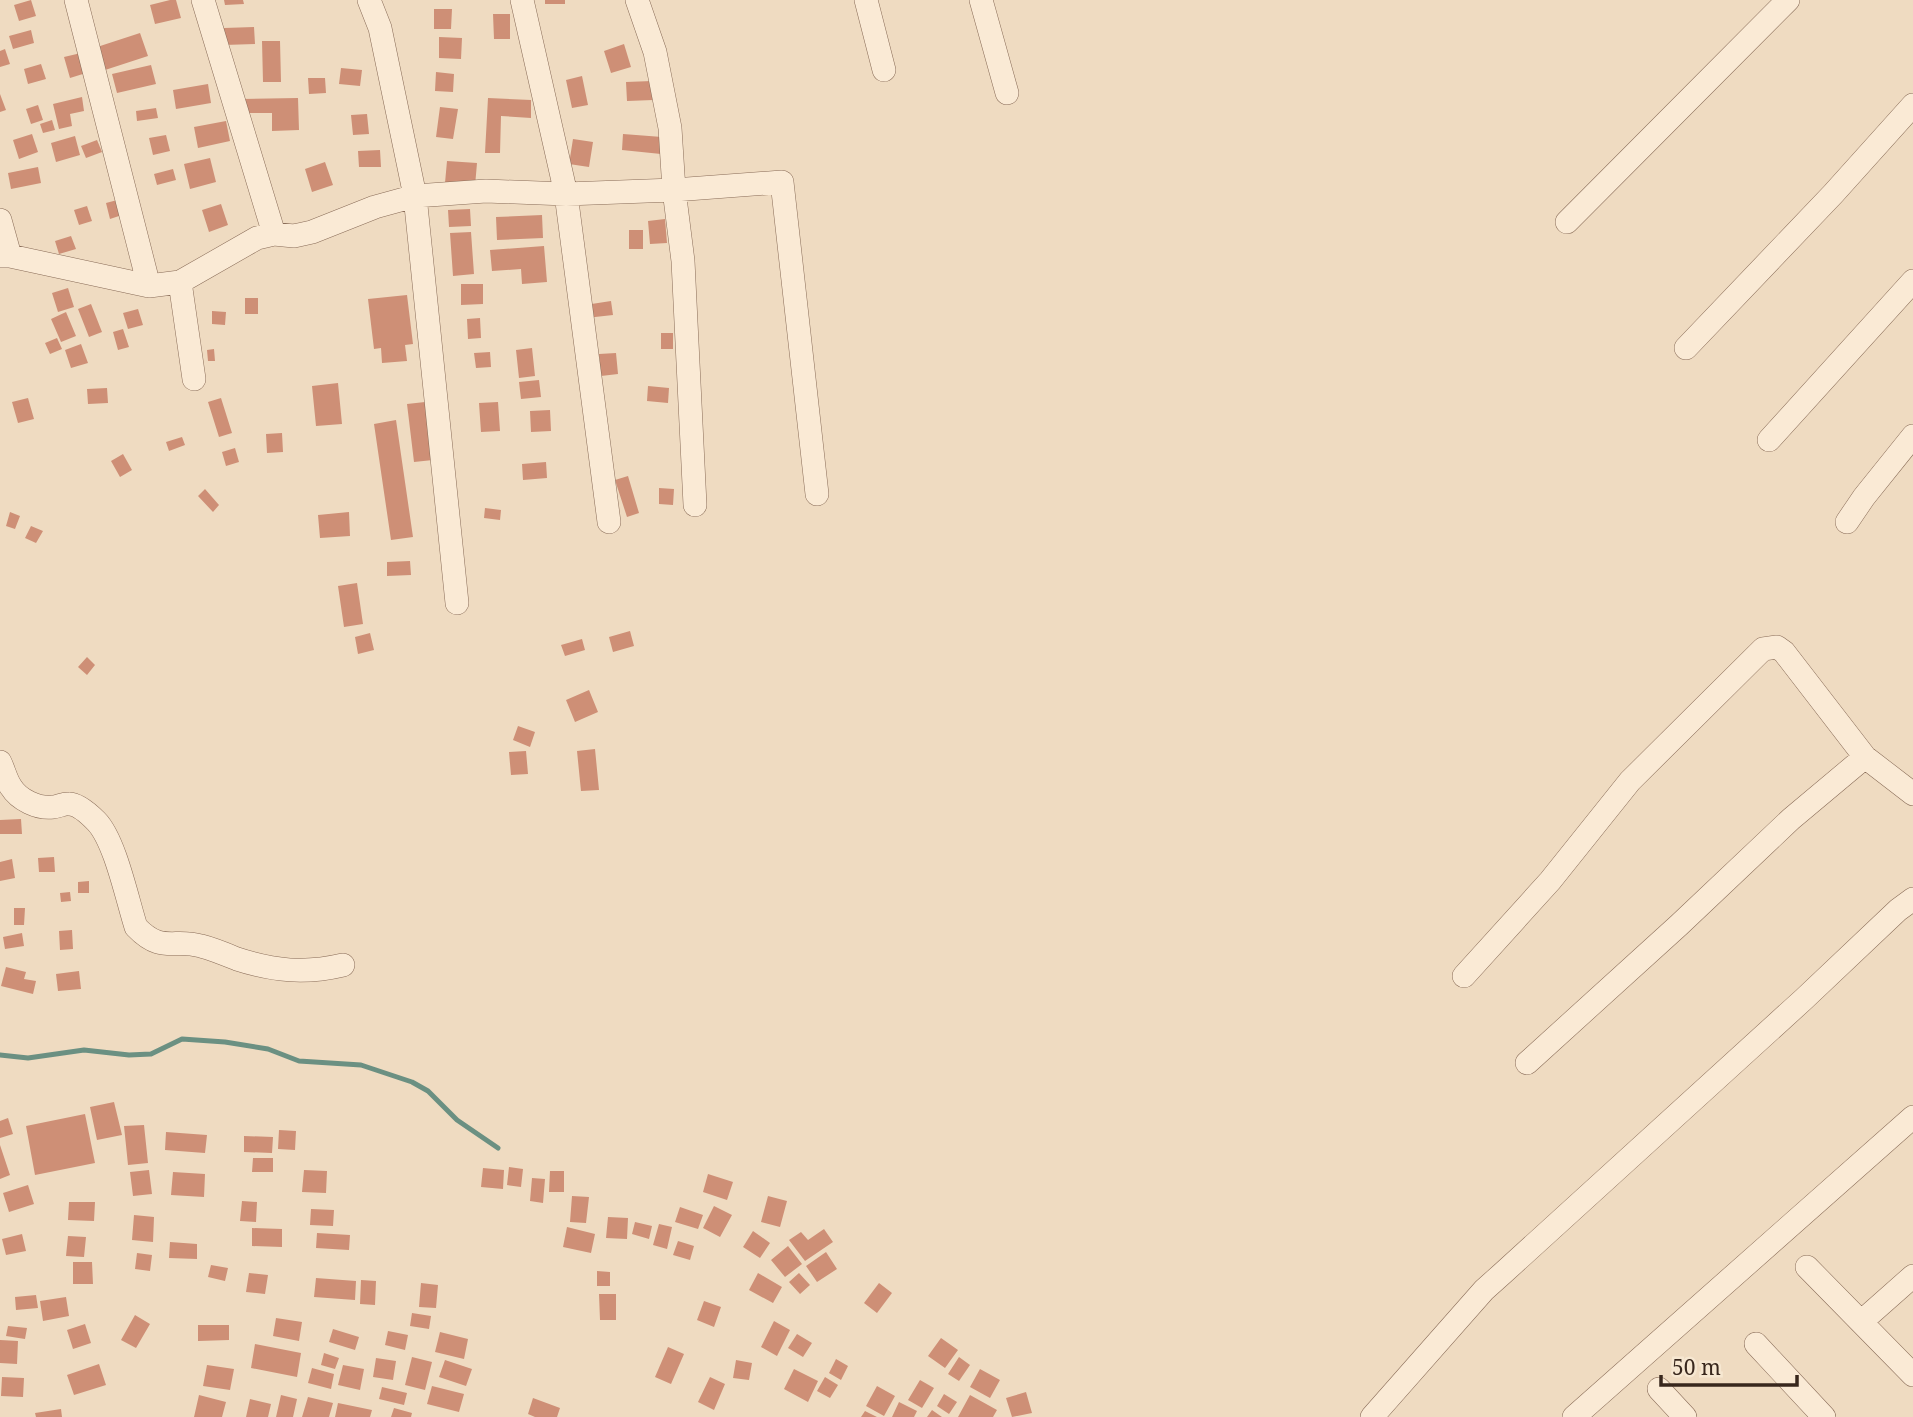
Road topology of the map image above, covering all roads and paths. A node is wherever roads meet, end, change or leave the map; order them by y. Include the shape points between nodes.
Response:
1 (76, 0) edge
2 (203, 0) edge
3 (369, 0) edge
4 (522, 0) edge
5 (637, 0) edge
6 (866, 0) edge
7 (981, 0) edge
8 (1778, 3) edge
9 (884, 70) dead end
10 (1007, 93) dead end
11 (1913, 105) edge
12 (674, 190) junction
13 (566, 194) junction
14 (415, 197) junction
15 (0, 220) edge
16 (1567, 222) dead end
17 (274, 234) junction
18 (5, 256) edge
19 (1913, 281) edge
20 (180, 282) junction
21 (149, 286) junction
22 (1686, 348) dead end
23 (194, 379) dead end
24 (1913, 436) edge
25 (1769, 440) dead end
26 (817, 494) dead end
27 (695, 505) dead end
28 (608, 522) dead end
29 (1847, 522) dead end
30 (457, 603) dead end
31 (1865, 757) junction
32 (0, 762) edge
33 (1913, 794) edge
34 (1913, 899) edge
35 (343, 965) dead end
36 (1464, 976) dead end
37 (1527, 1063) dead end
38 (1913, 1117) edge
39 (1807, 1267) dead end
40 (1913, 1276) edge
41 (1861, 1322) junction
42 (1756, 1344) dead end
43 (1913, 1375) edge
44 (1659, 1389) dead end
45 (1372, 1417) edge
46 (1574, 1417) edge
47 (1685, 1417) edge
48 (1824, 1417) edge

1 - 21 street
2 - 17 street
3 - 14 street via 380,28
4 - 13 street
5 - 12 street via 655,52 670,128
6 - 9 street
7 - 10 street
8 - 16 street
11 - 22 street
12 - 13 street
12 - 26 street via 782,182
12 - 27 street via 683,261
13 - 14 street via 486,191
13 - 28 street
14 - 17 street via 312,232
14 - 30 street
15 - 18 street
17 - 20 street via 257,238
18 - 21 street
19 - 25 street
20 - 21 street
20 - 23 street
24 - 29 street
31 - 33 street
31 - 36 street via 1784,652 1777,647 1763,649 1630,781 1550,881
31 - 37 street via 1791,819
32 - 35 street via 12,789 24,799 39,806 69,804 96,821 106,834 136,926 145,936 163,944 198,945 240,960 298,972
34 - 45 street via 1484,1290
38 - 46 street
39 - 41 street
40 - 41 street
41 - 43 street
42 - 48 street
44 - 47 street

